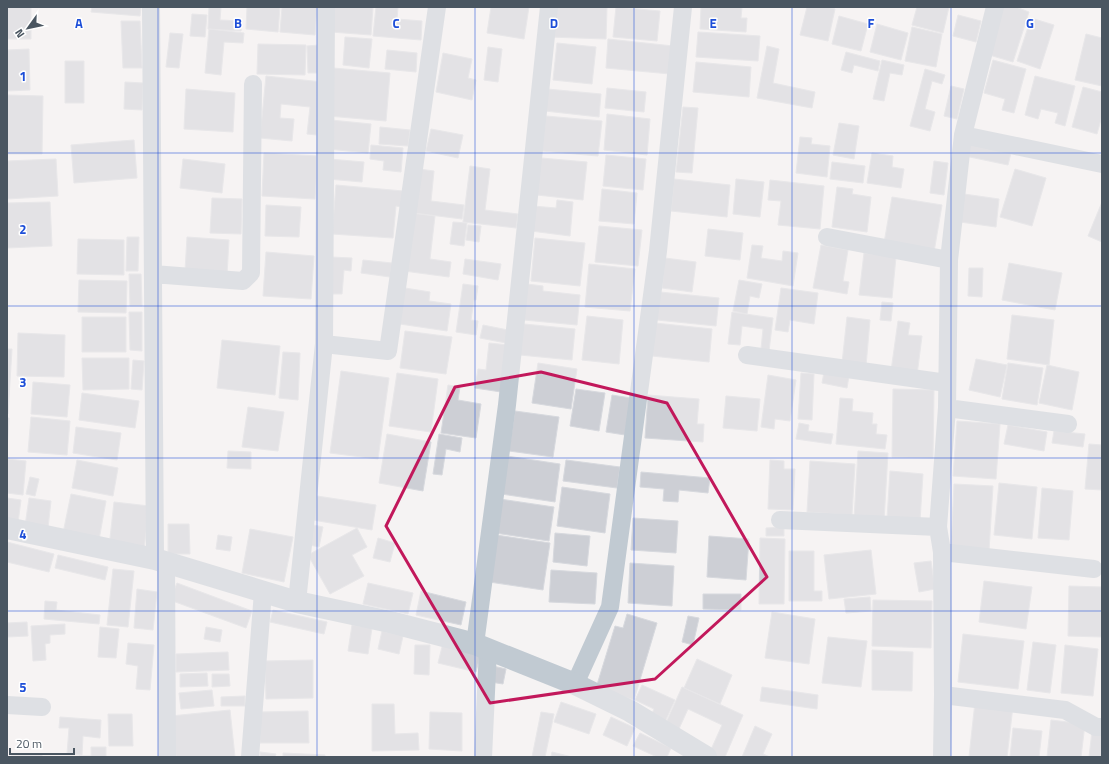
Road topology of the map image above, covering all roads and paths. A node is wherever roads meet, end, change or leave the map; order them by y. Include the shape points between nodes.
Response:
1 (151, 7) edge
2 (326, 7) edge
3 (437, 7) edge
4 (549, 7) edge
5 (683, 7) edge
6 (995, 7) edge
7 (253, 84) dead end
8 (963, 134) junction
9 (1102, 164) edge
10 (827, 237) dead end
11 (949, 260) junction
12 (153, 274) junction
13 (324, 344) junction
14 (747, 355) dead end
15 (947, 383) junction
16 (947, 408) junction
17 (1068, 424) dead end
18 (780, 520) dead end
19 (938, 527) junction
20 (7, 528) edge
21 (942, 552) junction
22 (160, 560) junction
23 (1094, 569) dead end
24 (263, 592) junction
25 (297, 602) junction
26 (482, 646) junction
27 (575, 684) junction
28 (943, 695) junction
29 (7, 705) edge
30 (42, 707) dead end
31 (1102, 727) edge
32 (167, 757) edge
33 (250, 757) edge
34 (483, 757) edge
35 (706, 757) edge
36 (942, 757) edge

1 - 12 street
2 - 13 street
3 - 13 street via 388,351
4 - 26 street
5 - 27 street via 658,251 610,606
6 - 8 street
7 - 12 street via 252,273 243,281
8 - 9 street
8 - 11 street
10 - 11 street
11 - 15 street
12 - 22 street
13 - 25 street
14 - 15 street
15 - 16 street
16 - 17 street
16 - 19 street
18 - 19 street
19 - 21 street
20 - 22 street
21 - 23 street
21 - 28 street
22 - 24 street
22 - 32 street
24 - 25 street
24 - 33 street
25 - 26 street via 390,622
26 - 27 street
26 - 34 street
27 - 35 street via 630,710
28 - 31 street via 1065,710 1096,727
28 - 36 street
29 - 30 street

